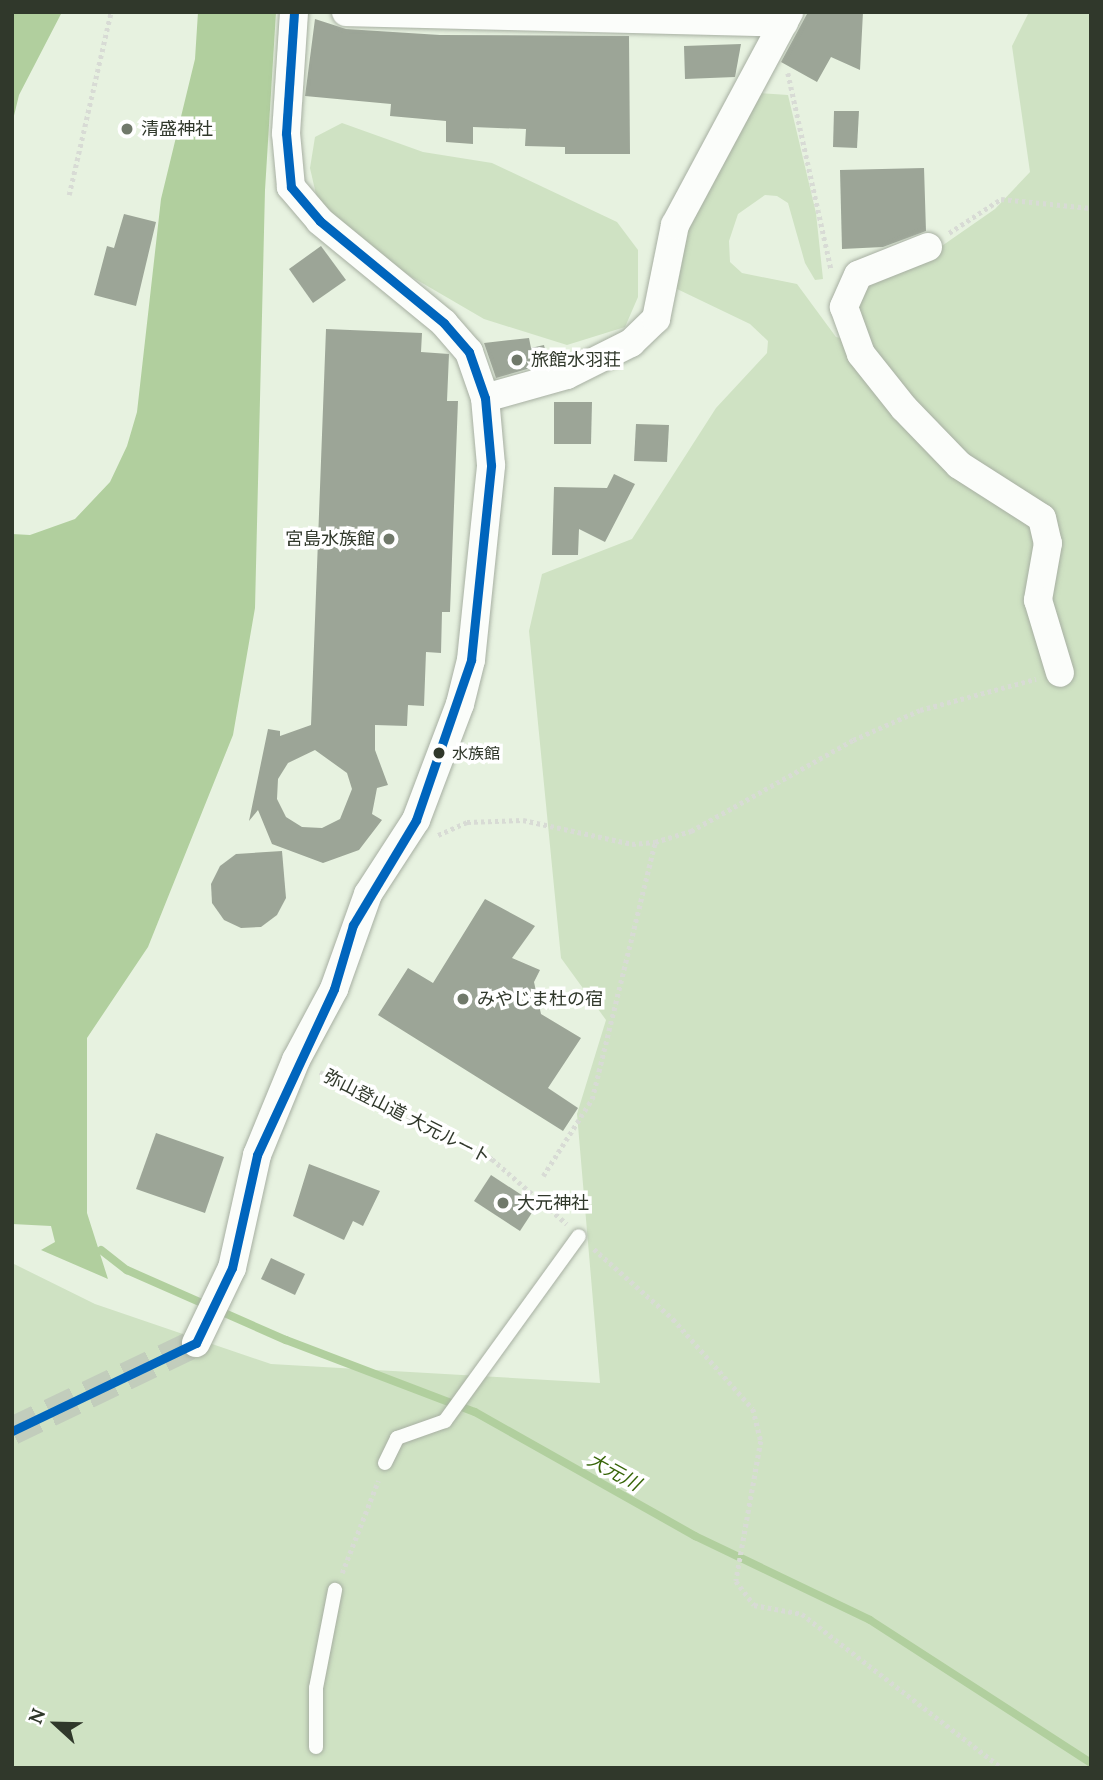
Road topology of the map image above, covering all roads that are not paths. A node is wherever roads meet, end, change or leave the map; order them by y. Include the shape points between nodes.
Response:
1 (294, 12) edge
2 (346, 12) edge
3 (607, 16) edge
4 (786, 18) edge
5 (928, 247) road end
6 (485, 398) junction
7 (1060, 673) road end
8 (579, 1236) road end
9 (200, 1329) tunnel mouth
10 (386, 1463) road end
11 (335, 1590) road end
12 (316, 1747) dead end

1 - 6 street via 286,133 291,187 320,221 444,323 468,352
2 - 3 street
3 - 4 street
4 - 6 street via 675,225 656,319 631,344 567,375
5 - 7 street via 858,275 844,306 861,354 904,408 960,466 1042,518 1048,543 1038,600
6 - 9 street via 491,465 471,660 460,705 405,842 368,894 334,989 296,1060 257,1156 232,1268
8 - 10 lane via 445,1421 397,1438
11 - 12 lane via 316,1688

